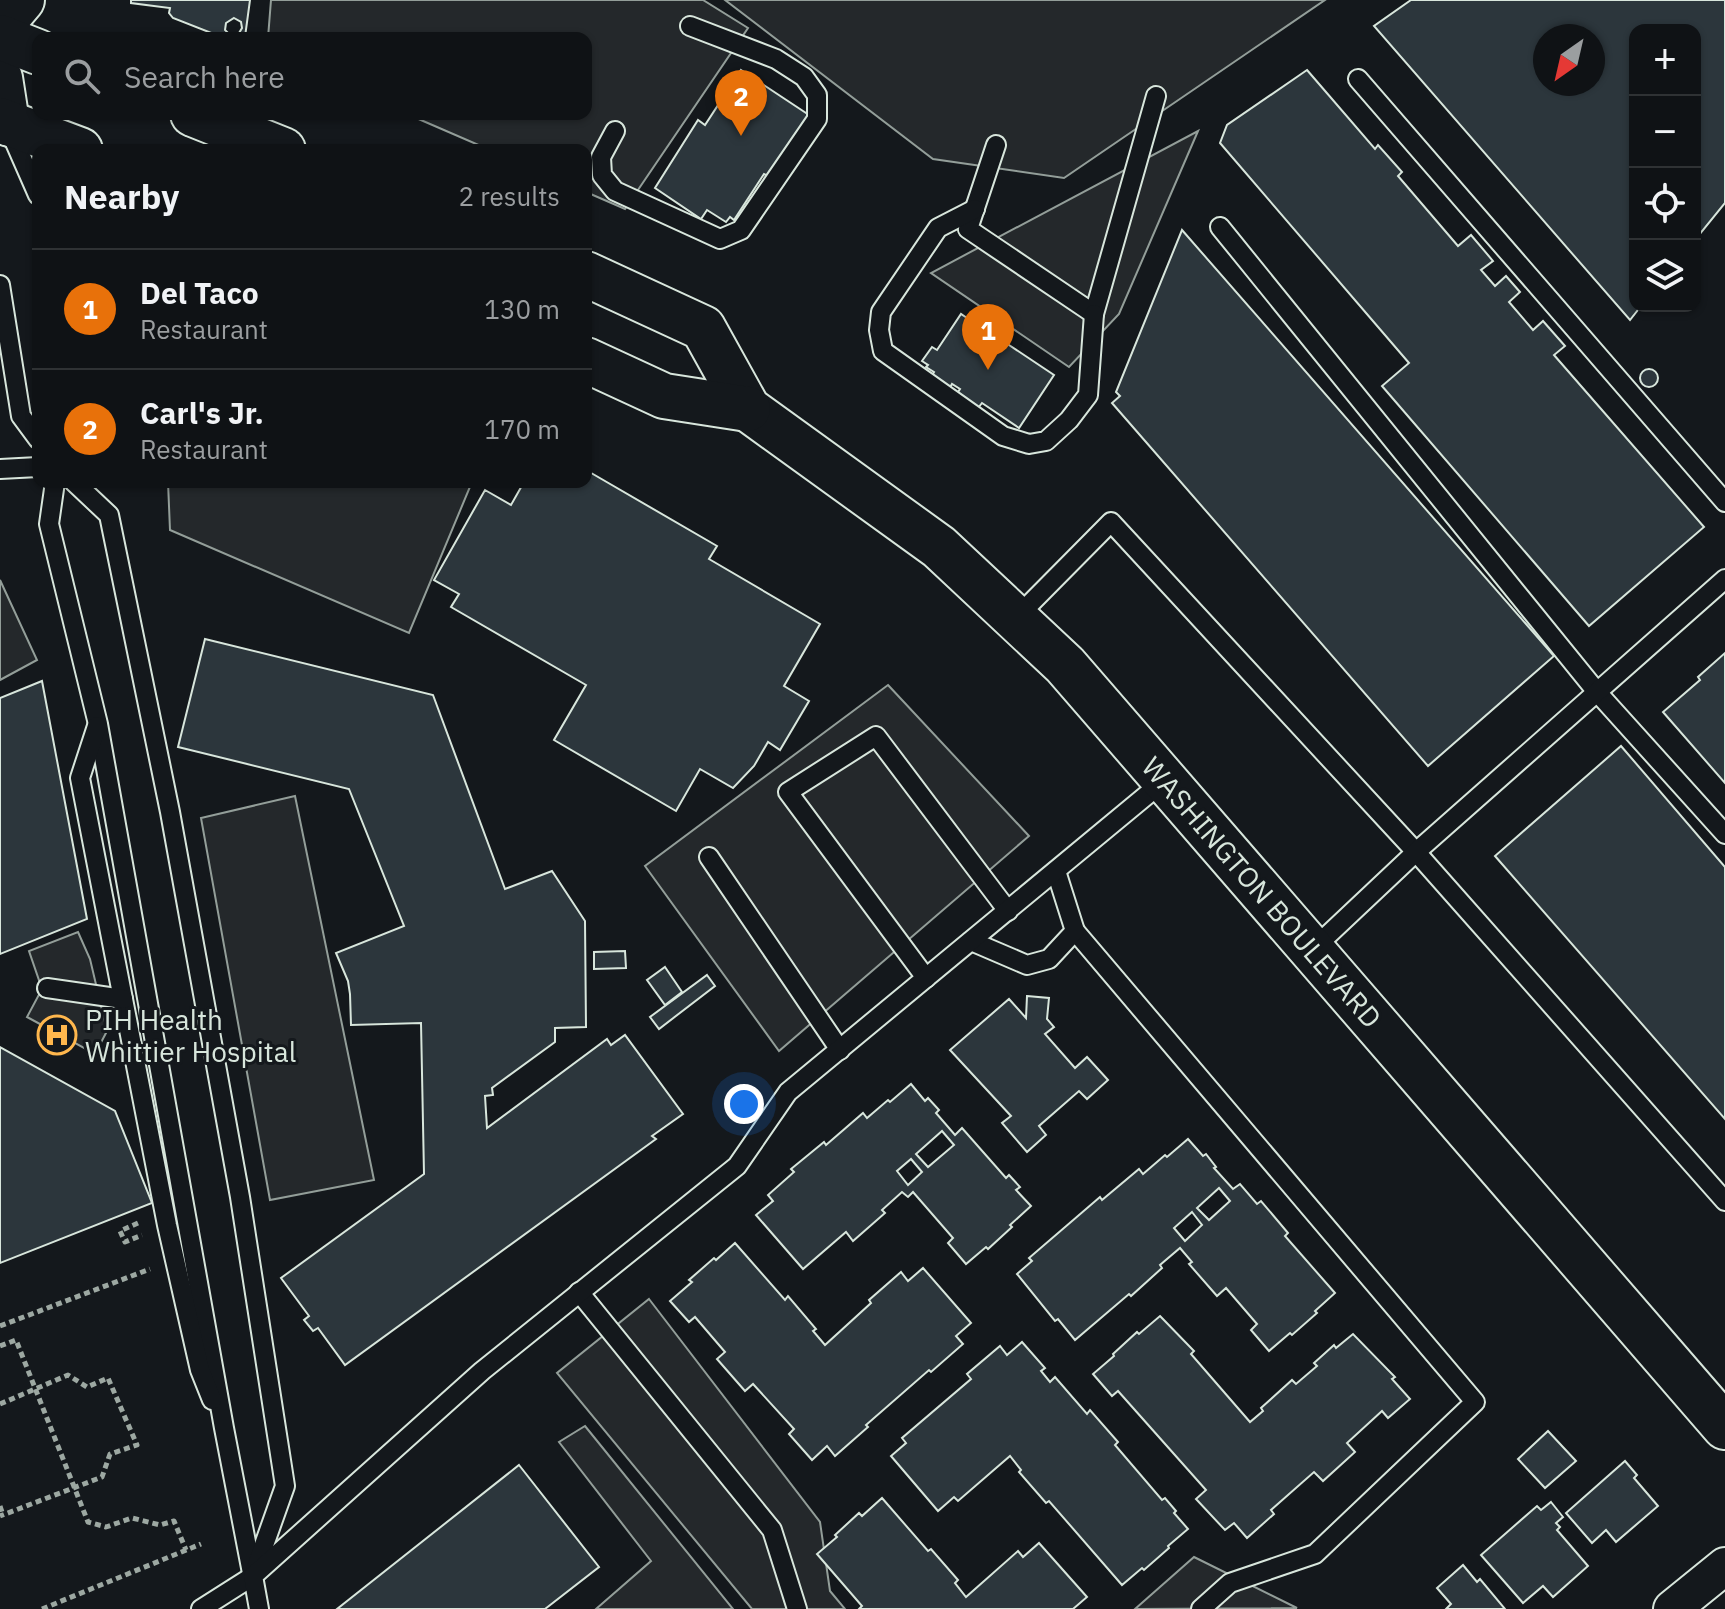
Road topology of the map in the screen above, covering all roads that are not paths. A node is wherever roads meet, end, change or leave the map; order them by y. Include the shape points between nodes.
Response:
1 (22, 0) edge
2 (0, 26) edge
3 (690, 26) dead end
4 (0, 37) edge
5 (32, 50) edge
6 (0, 78) edge
7 (1358, 79) dead end
8 (1156, 96) dead end
9 (208, 120) edge
10 (2, 126) edge
11 (615, 131) dead end
12 (60, 144) edge
13 (268, 144) edge
14 (996, 145) dead end
15 (32, 184) edge
16 (975, 209) junction
17 (1220, 227) dead end
18 (592, 277) edge
19 (0, 285) edge
20 (1094, 314) junction
21 (592, 363) edge
22 (748, 409) junction
23 (32, 431) edge
24 (32, 467) edge
25 (0, 469) edge
26 (54, 488) edge
27 (80, 488) edge
28 (1725, 502) edge
29 (1725, 579) edge
30 (1016, 618) junction
31 (1597, 692) junction
32 (98, 724) junction
33 (1165, 780) junction
34 (1725, 834) edge
35 (1416, 852) junction
36 (709, 857) dead end
37 (1056, 871) junction
38 (1008, 911) junction
39 (1075, 931) junction
40 (971, 941) junction
41 (1312, 950) junction
42 (926, 978) junction
43 (47, 988) dead end
44 (123, 999) junction
45 (840, 1050) junction
46 (1725, 1201) edge
47 (579, 1292) junction
48 (1725, 1427) edge
49 (224, 1428) junction
50 (1725, 1566) edge
51 (253, 1576) junction
52 (1693, 1602) edge
53 (201, 1609) edge
54 (259, 1609) edge
55 (797, 1609) edge
56 (1201, 1609) edge

1 - 2 main road
3 - 11 lane via 776,59 804,77 817,95 817,119 741,230 720,239 615,191 602,175 601,157
4 - 5 main road
6 - 10 main road
7 - 28 lane
8 - 20 lane
9 - 13 main road
10 - 12 main road
10 - 15 lane
14 - 16 lane
16 - 20 lane via 968,229
16 - 20 lane via 938,228 881,312 883,351 1003,436 1029,444 1046,441 1088,395
17 - 31 lane
18 - 22 main road, WASHINGTON BOULEVARD via 703,328
19 - 23 lane via 21,416
21 - 22 main road, WASHINGTON BOULEVARD via 664,396
22 - 30 main road, WASHINGTON BOULEVARD via 939,547
24 - 25 lane
26 - 32 lane via 49,524
27 - 51 lane via 109,515 240,1197 285,1486
29 - 31 lane
30 - 33 main road, WASHINGTON BOULEVARD via 1065,665
30 - 35 lane via 1111,522
31 - 34 lane
31 - 35 lane
32 - 44 lane via 80,778
32 - 49 lane
33 - 37 lane
33 - 41 main road, WASHINGTON BOULEVARD
35 - 41 lane
35 - 46 lane
36 - 45 lane
37 - 38 lane
37 - 39 lane
38 - 40 lane
38 - 42 lane via 876,736 788,792
39 - 40 lane via 1049,959 1027,965
39 - 56 lane via 1475,1402 1315,1554 1230,1583
40 - 42 lane
41 - 48 main road, WASHINGTON BOULEVARD
42 - 45 lane
43 - 44 lane
44 - 49 lane via 200,1370
45 - 47 lane via 788,1092 737,1166
47 - 51 lane via 482,1371
47 - 55 lane via 772,1530
49 - 51 lane
50 - 52 street
51 - 53 lane
51 - 54 lane

